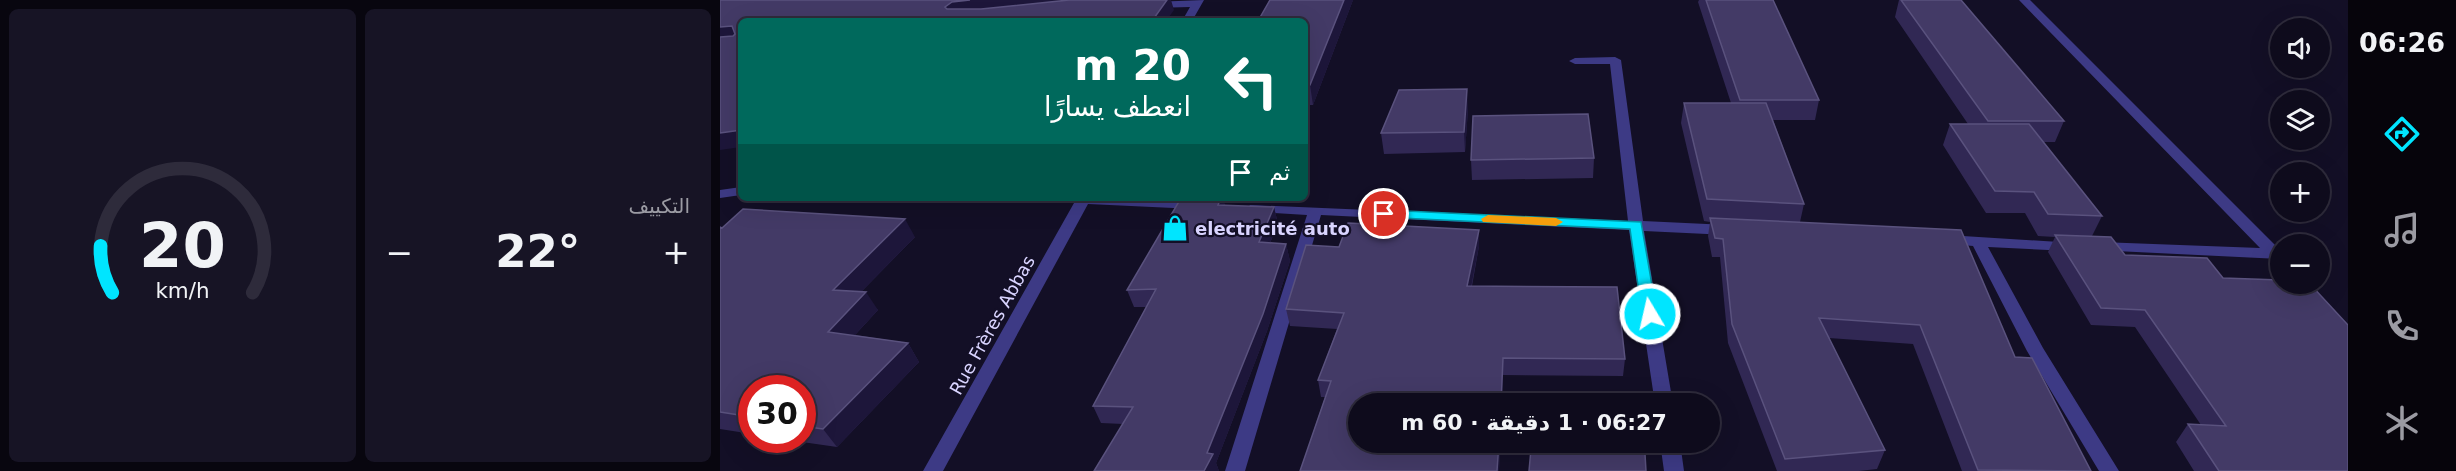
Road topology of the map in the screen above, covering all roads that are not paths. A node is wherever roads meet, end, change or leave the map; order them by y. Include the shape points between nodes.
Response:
1 (2024, 0) edge
2 (1198, 2) edge
3 (1141, 6) edge
4 (1189, 18) edge
5 (1575, 61) dead end
6 (738, 191) edge
7 (720, 194) edge
8 (1083, 201) edge
9 (1120, 201) edge
10 (1210, 206) edge
11 (1245, 208) edge
12 (1315, 211) junction
13 (1636, 225) junction
14 (1742, 230) edge
15 (1930, 240) edge
16 (1978, 242) junction
17 (2270, 250) edge
18 (2270, 257) edge
19 (1662, 393) edge
20 (1672, 453) edge
21 (933, 471) edge
22 (1235, 471) edge
23 (1674, 471) edge
24 (2109, 471) edge

1 - 17 street
2 - 3 street
2 - 4 street
5 - 13 street via 1615,60
6 - 7 street
8 - 21 street, Rue Frères Abbas
9 - 10 street
11 - 12 street
12 - 13 street
12 - 22 street
13 - 14 street
13 - 19 street
15 - 16 street
16 - 18 street
16 - 24 street via 2036,351
20 - 23 street

